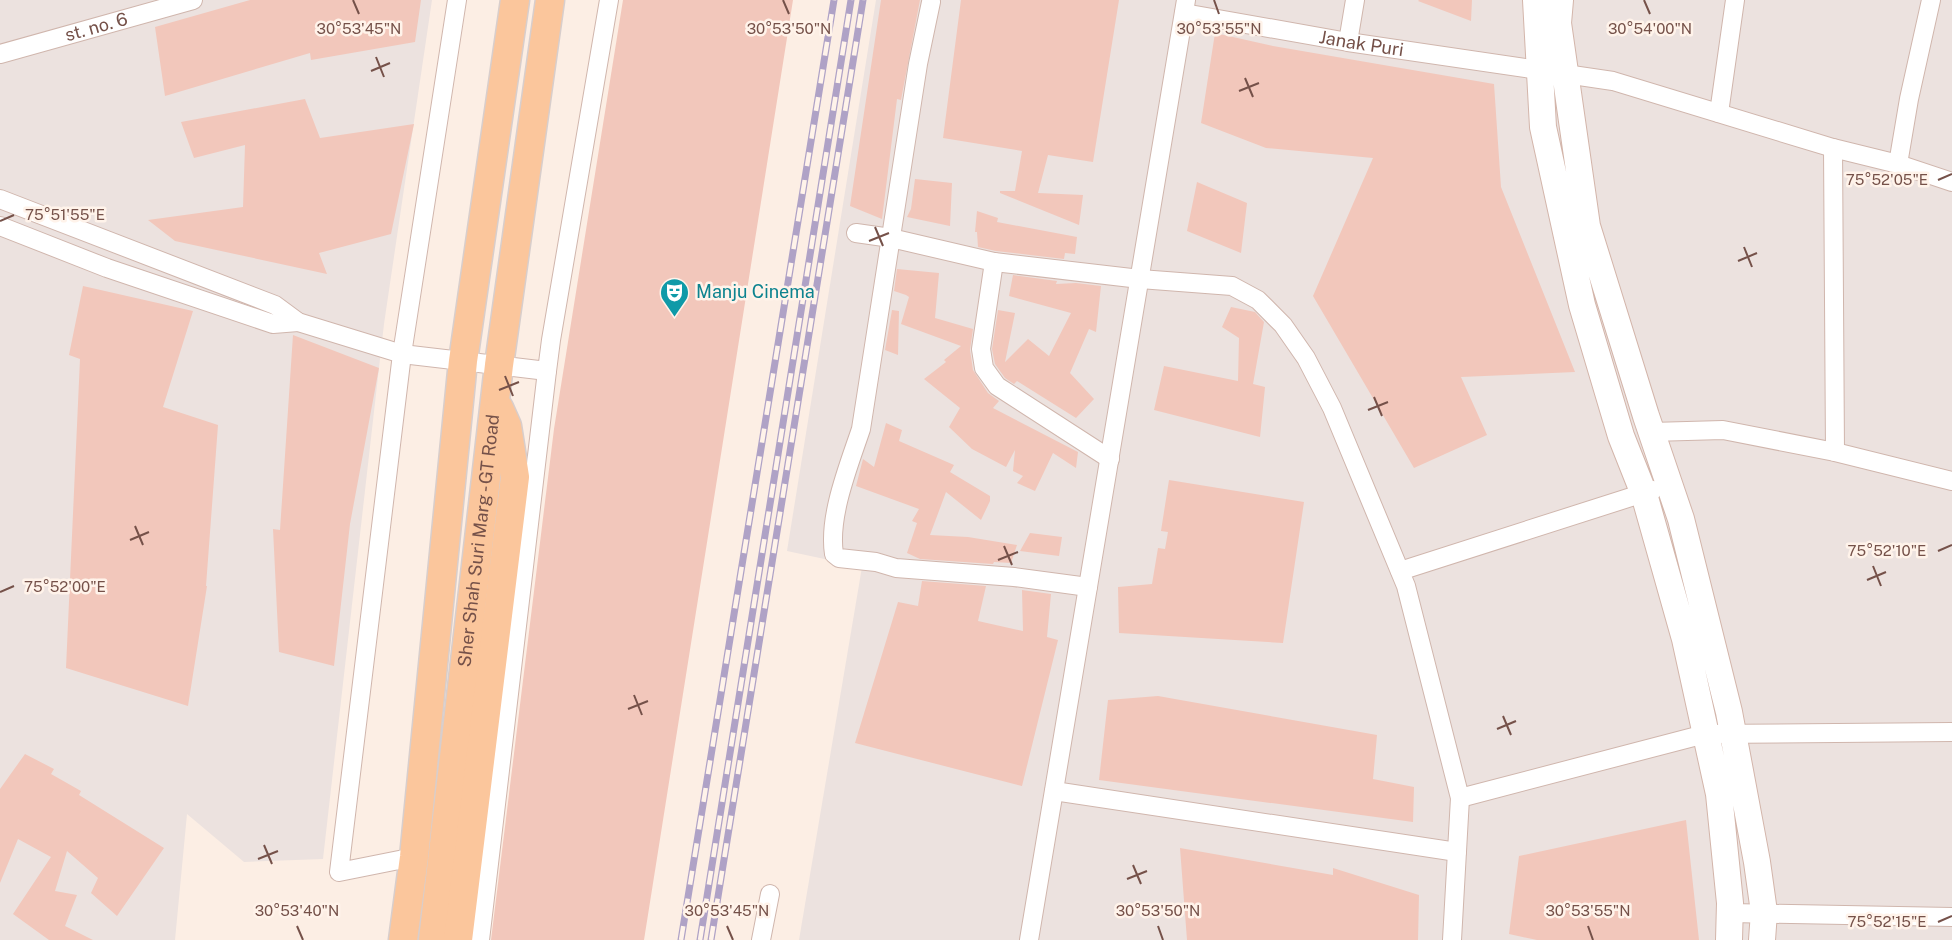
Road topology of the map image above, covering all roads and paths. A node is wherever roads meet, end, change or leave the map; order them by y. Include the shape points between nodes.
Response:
1 (193, 0) edge
2 (457, 0) edge
3 (515, 0) edge
4 (550, 0) edge
5 (609, 0) edge
6 (1355, 0) edge
7 (1536, 0) edge
8 (1560, 0) edge
9 (1735, 0) edge
10 (1931, 0) edge
11 (931, 2) dead end
12 (1185, 7) edge
13 (1348, 42) junction
14 (0, 54) edge
15 (1539, 71) junction
16 (1566, 75) junction
17 (1719, 114) junction
18 (1833, 148) junction
19 (1898, 164) junction
20 (1952, 182) edge
21 (0, 199) edge
22 (0, 226) edge
23 (856, 233) dead end
24 (891, 238) junction
25 (994, 262) junction
26 (1140, 279) junction
27 (298, 322) junction
28 (402, 354) junction
29 (463, 361) junction
30 (498, 365) junction
31 (548, 371) junction
32 (495, 398) junction
33 (1651, 432) junction
34 (1835, 452) junction
35 (1110, 459) junction
36 (1952, 480) edge
37 (1669, 485) junction
38 (1644, 494) junction
39 (1400, 571) junction
40 (1088, 587) junction
41 (1952, 732) edge
42 (1732, 733) junction
43 (1705, 734) junction
44 (1054, 791) junction
45 (1460, 798) junction
46 (1457, 852) junction
47 (414, 856) junction
48 (770, 894) dead end
49 (1764, 912) junction
50 (1730, 913) junction
51 (1952, 917) edge
52 (403, 940) edge
53 (433, 940) edge
54 (458, 940) edge
55 (480, 940) edge
56 (761, 940) edge
57 (1029, 940) edge
58 (1452, 940) edge
59 (1729, 940) edge
60 (1762, 940) edge

1 - 14 street, st. no. 6
2 - 28 street
3 - 29 main road, Sher Shah Suri Marg - GT Road
4 - 30 main road, Sher Shah Suri Marg - GT Road
5 - 31 street
6 - 13 street
7 - 15 street
8 - 16 street via 1558,23
9 - 17 street
10 - 19 street
11 - 24 street
12 - 13 street, Janak Puri
12 - 26 street
13 - 15 street, Janak Puri
15 - 16 street, Janak Puri
15 - 38 street via 1544,127 1582,305 1621,436
16 - 17 street, Janak Puri via 1613,81
16 - 33 street via 1587,226
17 - 18 street, Janak Puri
18 - 19 street, Janak Puri
18 - 34 street
19 - 20 street, Janak Puri
21 - 27 street via 275,305
22 - 27 street via 107,268 273,324
23 - 24 street
24 - 25 street
24 - 40 street via 861,429 842,487 834,529 834,554 896,568
25 - 26 street
25 - 35 street via 981,349 984,369 997,386
26 - 35 street
26 - 39 street via 1232,286 1258,300 1283,325 1306,358 1332,408
27 - 28 street
28 - 29 street
28 - 47 street via 339,872
29 - 30 street
29 - 47 main road, Sher Shah Suri Marg - GT Road
30 - 31 street
30 - 32 main road, Sher Shah Suri Marg - GT Road
31 - 55 street
32 - 53 main road, Sher Shah Suri Marg - GT Road
32 - 54 main road via 507,426 514,477
33 - 34 street via 1723,430
33 - 37 street
34 - 36 street
35 - 40 street
37 - 38 street
37 - 42 street via 1681,519
38 - 39 street
38 - 43 street via 1685,639
39 - 45 street
40 - 44 street
41 - 42 street
42 - 43 street
42 - 49 street
43 - 45 street
43 - 50 street via 1719,794
44 - 46 street
44 - 57 street
45 - 46 street
46 - 58 street
47 - 52 main road, Sher Shah Suri Marg - GT Road
48 - 56 street
49 - 50 street
49 - 51 street
49 - 60 street
50 - 59 street

